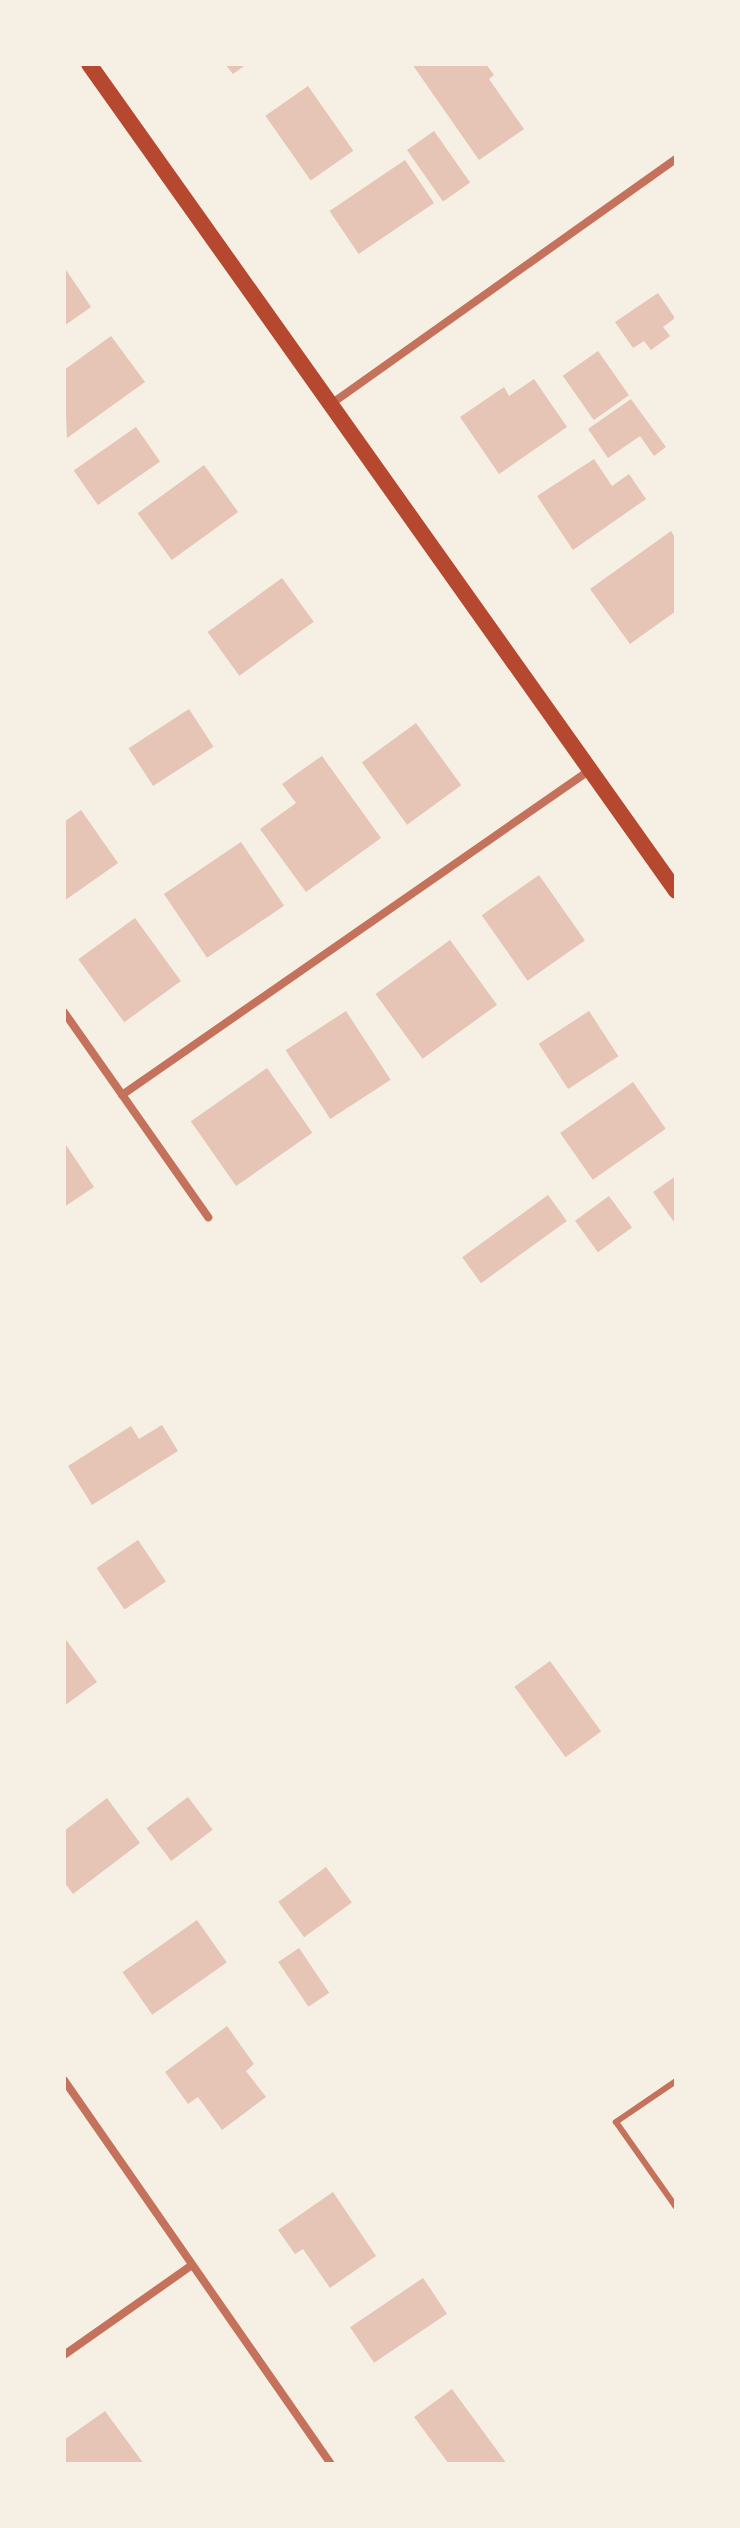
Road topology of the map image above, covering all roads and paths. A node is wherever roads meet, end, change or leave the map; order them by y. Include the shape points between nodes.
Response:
1 (89, 64) edge
2 (676, 159) edge
3 (330, 405) junction
4 (591, 770) junction
5 (676, 891) edge
6 (64, 1012) edge
7 (122, 1095) junction
8 (208, 1217) dead end
9 (64, 2080) edge
10 (676, 2081) edge
11 (676, 2207) edge
12 (192, 2265) junction
13 (64, 2355) edge
14 (331, 2464) edge

1 - 3 main road
2 - 3 street
3 - 4 main road
4 - 5 main road
4 - 7 street
6 - 7 street
7 - 8 street
9 - 12 street
10 - 11 lane via 616,2122
12 - 13 street
12 - 14 street

